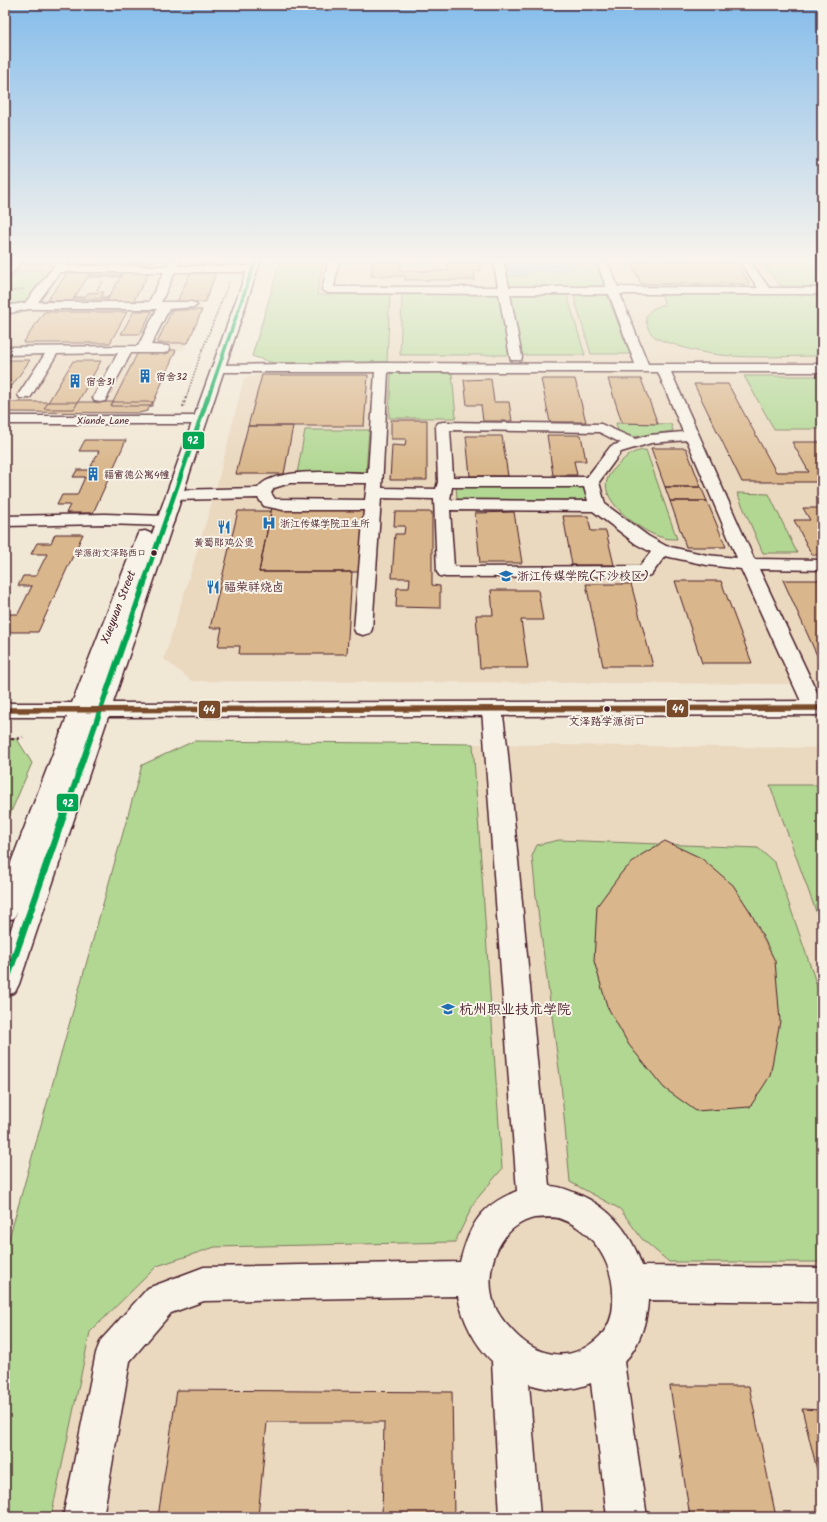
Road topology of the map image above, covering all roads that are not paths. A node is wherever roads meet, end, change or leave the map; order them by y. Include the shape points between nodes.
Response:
1 (149, 330) edge
2 (223, 330) edge
3 (229, 330) edge
4 (512, 330) edge
5 (629, 330) edge
6 (164, 349) dead end
7 (126, 350) junction
8 (142, 350) junction
9 (5, 351) edge
10 (53, 351) junction
11 (516, 357) dead end
12 (382, 367) junction
13 (643, 367) junction
14 (662, 367) junction
15 (219, 368) junction
16 (822, 368) edge
17 (25, 395) dead end
18 (100, 398) dead end
19 (5, 420) edge
20 (189, 420) junction
21 (693, 435) junction
22 (633, 443) junction
23 (590, 482) junction
24 (374, 492) junction
25 (263, 493) junction
26 (443, 494) junction
27 (175, 495) junction
28 (597, 506) junction
29 (5, 521) edge
30 (158, 521) junction
31 (661, 550) junction
32 (748, 564) junction
33 (822, 565) edge
34 (363, 629) dead end
35 (818, 708) edge
36 (492, 709) junction
37 (5, 710) edge
38 (90, 710) junction
39 (5, 911) edge
40 (5, 984) edge
41 (534, 1202) junction
42 (473, 1279) junction
43 (630, 1283) junction
44 (822, 1284) edge
45 (509, 1353) junction
46 (606, 1356) junction
47 (83, 1517) edge
48 (520, 1517) edge
49 (627, 1517) edge

1 - 8 street
2 - 20 street, Xueyuan Street
3 - 15 street, Xueyuan Street
4 - 11 street
5 - 13 street
6 - 8 street
7 - 8 street
7 - 10 street
7 - 18 street
9 - 10 street
10 - 17 street
12 - 13 street
12 - 15 street
12 - 24 street
13 - 14 street
14 - 16 street
14 - 21 street
15 - 20 street, Xueyuan Street
19 - 20 street, Xiande Lane
20 - 27 street, Xueyuan Street
20 - 30 street, Xueyuan Street
21 - 22 street
21 - 32 street
22 - 23 street via 616,449
22 - 26 street via 601,428 443,426
23 - 26 street
23 - 28 street
24 - 25 street via 283,505 270,503
24 - 25 street via 288,478 268,485
24 - 26 street
24 - 34 street
25 - 27 street via 215,492
26 - 28 street
26 - 31 street via 446,572 645,571
27 - 30 street, Xueyuan Street
28 - 31 street via 630,532
29 - 30 street
30 - 38 street, Xueyuan Street
31 - 32 street via 707,560
32 - 33 street
32 - 35 street
35 - 36 street
36 - 38 street
36 - 41 street
37 - 38 street
38 - 39 street, Xueyuan Street
38 - 40 street, Xueyuan Street
41 - 42 street via 510,1210 491,1227 478,1251
41 - 43 street via 559,1202 584,1212 606,1230 622,1255
42 - 45 street via 477,1306 489,1332
42 - 47 street via 204,1284 160,1300 114,1353
43 - 44 street
43 - 46 street via 630,1311 622,1336
45 - 46 street via 532,1368 558,1374 584,1370
45 - 48 street
46 - 49 street

